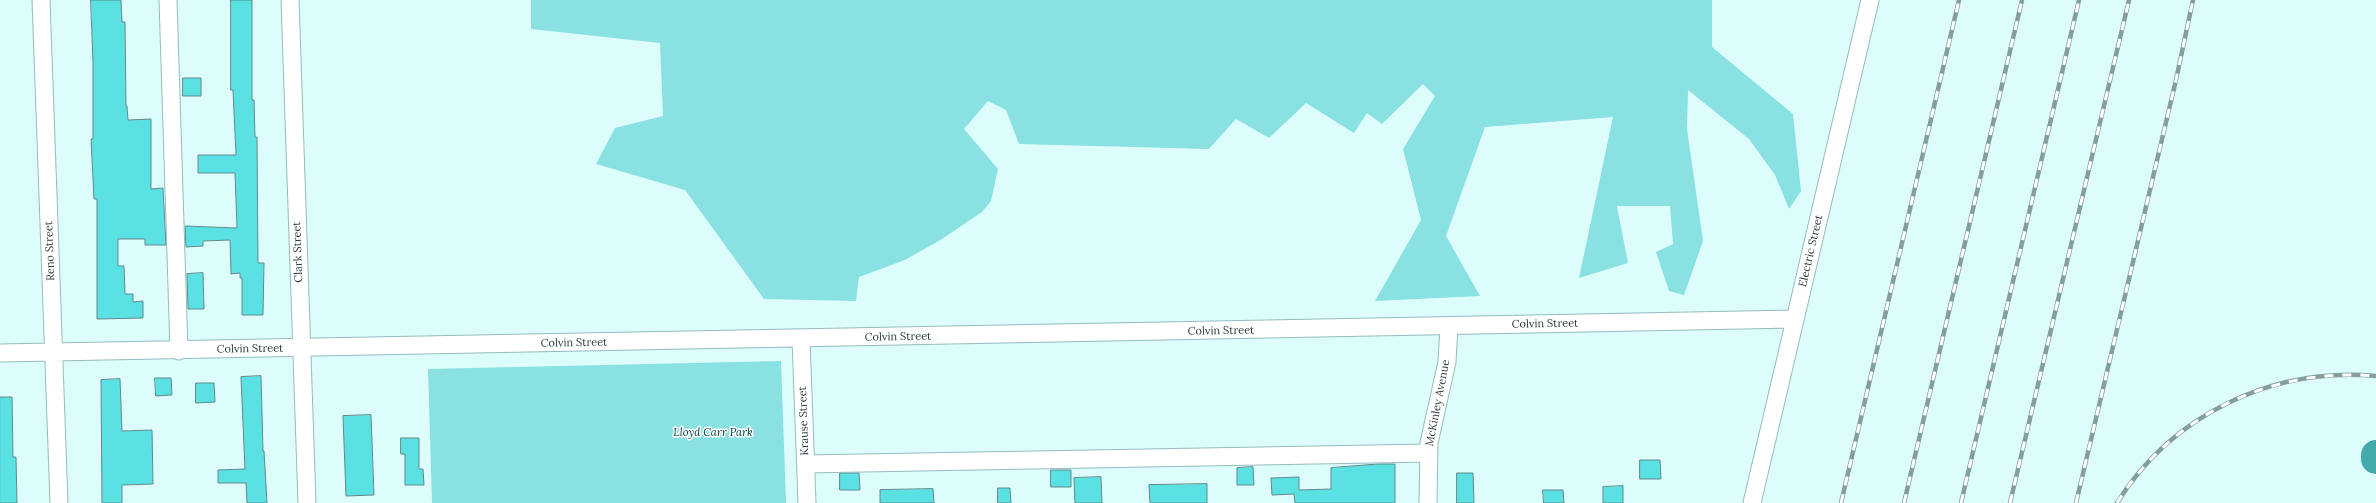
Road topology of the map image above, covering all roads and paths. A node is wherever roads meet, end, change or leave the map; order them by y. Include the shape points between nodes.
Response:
1 (41, 0) edge
2 (168, 0) edge
3 (290, 0) edge
4 (1870, 0) edge
5 (1795, 319) junction
6 (1450, 326) junction
7 (801, 339) junction
8 (302, 348) junction
9 (179, 351) junction
10 (53, 352) junction
11 (0, 353) edge
12 (1429, 453) junction
13 (806, 464) junction
14 (59, 503) edge
15 (307, 503) edge
16 (807, 503) edge
17 (1428, 503) edge
18 (1752, 503) edge

1 - 10 street, Reno Street
2 - 9 street
3 - 8 street, Clark Street
4 - 5 street, Electric Street
5 - 6 street, Colvin Street
5 - 18 street, Electric Street
6 - 7 street, Colvin Street
6 - 12 street, McKinley Avenue via 1447,362 1431,427
7 - 8 street, Colvin Street
7 - 13 street, Krause Street
8 - 9 street, Colvin Street
8 - 15 street, Clark Street
9 - 10 street, Colvin Street
10 - 11 street, Colvin Street
10 - 14 street, Reno Street
12 - 13 street
12 - 17 street, McKinley Avenue
13 - 16 street, Krause Street

